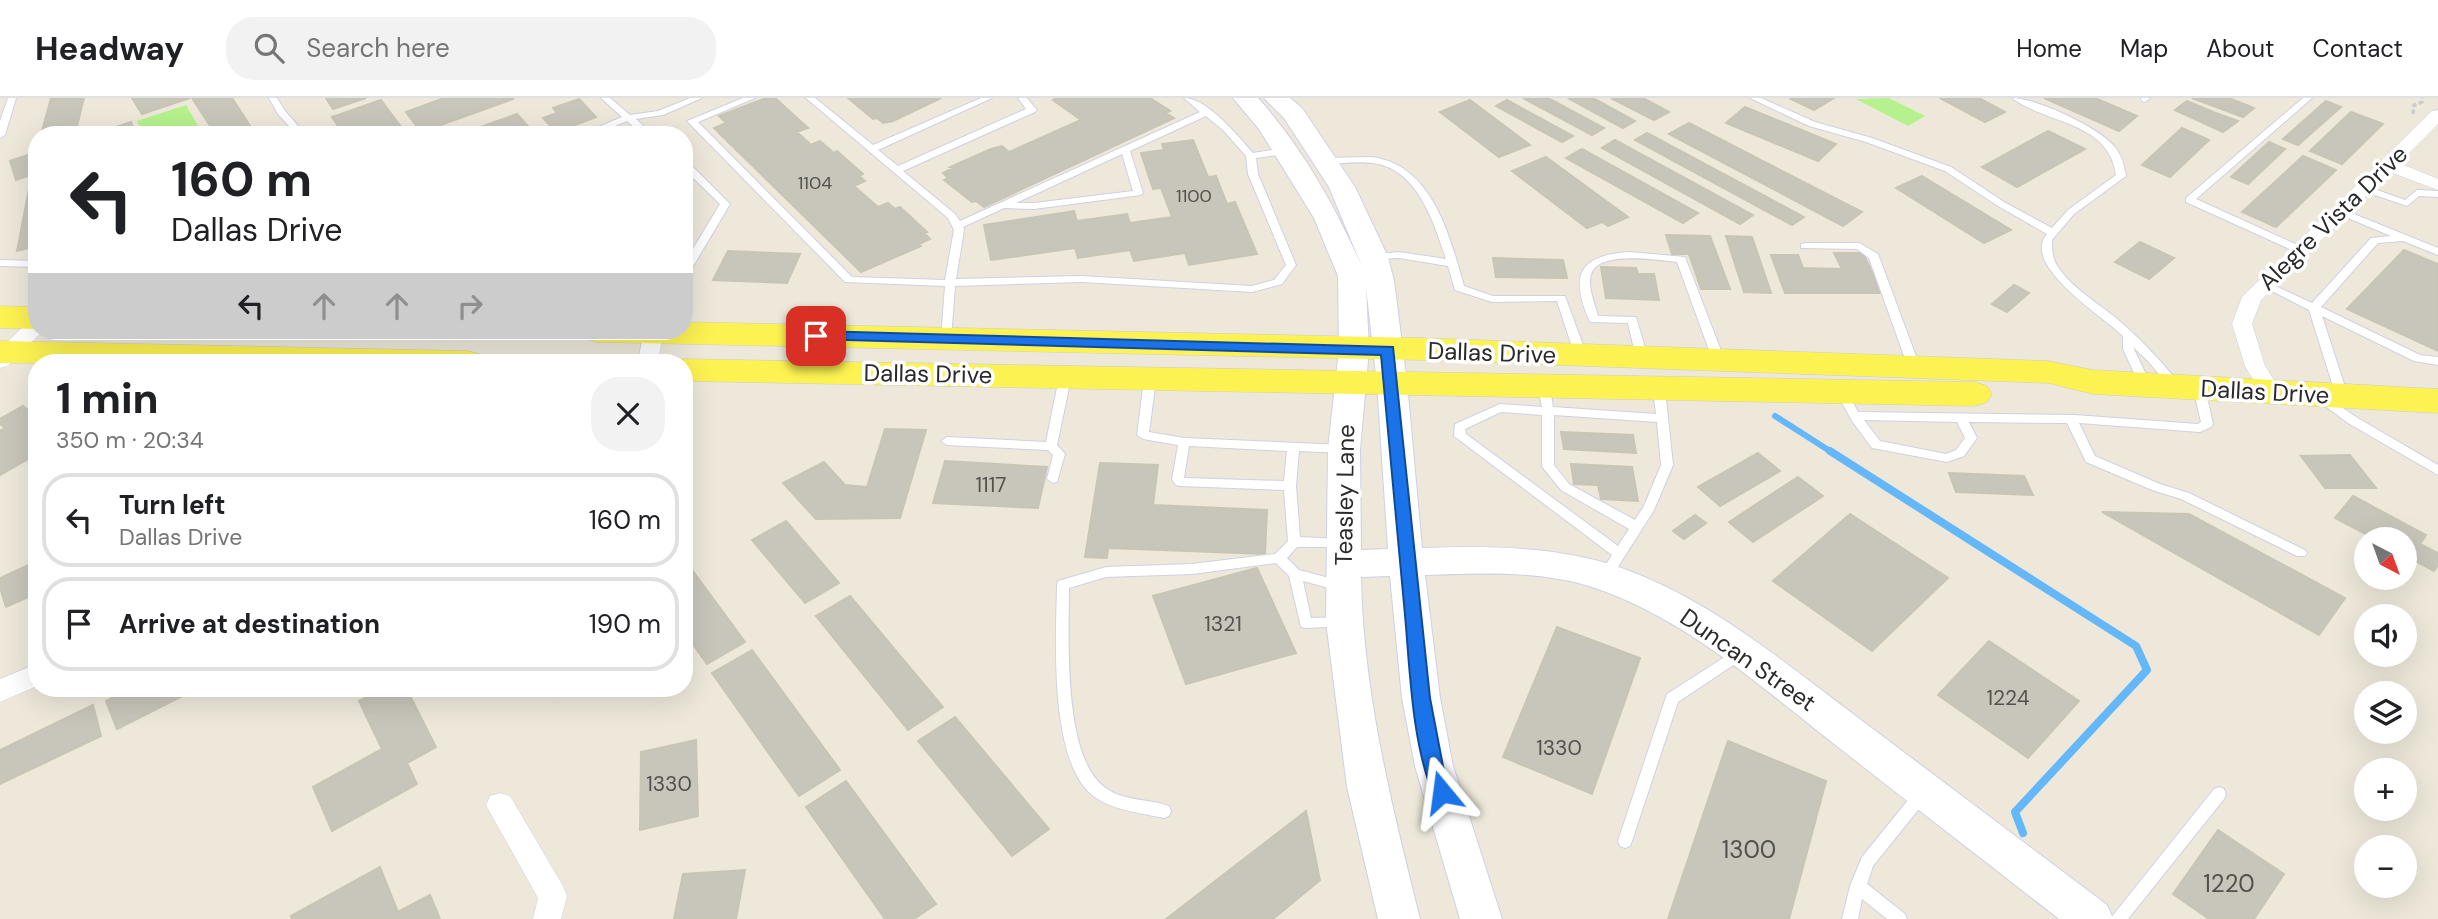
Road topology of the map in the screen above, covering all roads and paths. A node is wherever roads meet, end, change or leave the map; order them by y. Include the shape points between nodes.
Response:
1 (12, 98) edge
2 (273, 98) edge
3 (605, 98) edge
4 (698, 98) edge
5 (751, 98) edge
6 (810, 98) edge
7 (1023, 98) edge
8 (1188, 98) edge
9 (1245, 98) edge
10 (1276, 98) edge
11 (1754, 98) edge
12 (2016, 98) edge
13 (2308, 98) edge
14 (2422, 98) edge
15 (983, 99) edge
16 (1208, 112) junction
17 (627, 118) junction
18 (2429, 121) edge
19 (294, 126) edge
20 (607, 126) edge
21 (637, 126) edge
22 (0, 135) edge
23 (1125, 148) junction
24 (872, 149) junction
25 (1285, 151) junction
26 (1251, 156) junction
27 (1324, 161) junction
28 (2387, 164) junction
29 (897, 170) junction
30 (693, 172) edge
31 (2438, 185) edge
32 (2363, 188) junction
33 (2438, 194) edge
34 (1002, 205) junction
35 (2340, 211) junction
36 (957, 226) junction
37 (2053, 233) junction
38 (2404, 237) junction
39 (1805, 246) dead end
40 (2300, 250) junction
41 (2438, 252) edge
42 (1374, 257) junction
43 (693, 258) edge
44 (0, 263) edge
45 (1452, 263) junction
46 (28, 264) edge
47 (950, 283) junction
48 (2264, 285) junction
49 (2314, 308) junction
50 (0, 317) edge
51 (28, 318) edge
52 (1568, 319) junction
53 (1594, 320) junction
54 (28, 334) edge
55 (2128, 335) junction
56 (946, 339) junction
57 (652, 342) edge
58 (1354, 350) junction
59 (3, 355) edge
60 (28, 355) edge
61 (1581, 356) junction
62 (1642, 358) junction
63 (1719, 361) junction
64 (2438, 361) edge
65 (1390, 367) junction
66 (1913, 368) junction
67 (693, 370) edge
68 (787, 370) junction
69 (1065, 378) junction
70 (1150, 380) junction
71 (2093, 382) junction
72 (1349, 383) junction
73 (2173, 386) junction
74 (1858, 392) junction
75 (2271, 393) junction
76 (2330, 395) junction
77 (1546, 399) junction
78 (2438, 401) edge
79 (1661, 404) junction
80 (1961, 418) junction
81 (2071, 419) junction
82 (947, 441) dead end
83 (1184, 442) junction
84 (1051, 446) junction
85 (1293, 447) junction
86 (1344, 449) junction
87 (2438, 471) edge
88 (1053, 479) dead end
89 (1290, 486) junction
90 (1636, 527) junction
91 (1294, 542) junction
92 (2301, 553) dead end
93 (1279, 558) junction
94 (1406, 563) junction
95 (1612, 565) junction
96 (1294, 574) junction
97 (1343, 579) junction
98 (1743, 652) junction
99 (28, 678) edge
100 (0, 691) edge
101 (1924, 790) junction
102 (2219, 794) dead end
103 (500, 805) dead end
104 (1164, 811) dead end
105 (1625, 841) dead end
106 (1858, 886) junction
107 (547, 919) edge
108 (1399, 919) edge
109 (1482, 919) edge
110 (1850, 919) edge
111 (1899, 919) edge
112 (2092, 919) edge
113 (2118, 919) edge

1 - 22 lane
2 - 19 lane
3 - 17 lane
4 - 17 lane via 660,113
5 - 47 lane via 692,121 849,280
6 - 24 lane
7 - 29 lane via 1032,110
8 - 16 lane
9 - 25 street, Teasley Lane
10 - 27 street, Teasley Lane via 1293,114
11 - 37 lane via 1812,124 1948,169
12 - 37 lane via 2075,122 2118,158 2121,176 2071,212
13 - 40 lane via 2189,200
14 - 18 path via 2414,105
15 - 24 lane
16 - 23 lane
16 - 26 lane
17 - 20 lane
17 - 21 lane
18 - 28 street, Alegre Vista Drive
23 - 34 lane
23 - 34 lane via 1138,193 1034,206
24 - 29 lane
25 - 26 lane
25 - 58 street, Teasley Lane via 1330,222 1352,276
26 - 47 lane via 1253,174 1291,265 1278,282 1252,289 1081,279
27 - 42 street, Teasley Lane via 1342,187
27 - 45 lane via 1369,160 1396,167 1428,202
28 - 31 street
28 - 32 street, Alegre Vista Drive
29 - 36 lane via 952,216
30 - 43 lane via 725,204
32 - 33 lane via 2400,202 2417,193
32 - 35 street, Alegre Vista Drive
34 - 36 lane
35 - 38 lane
35 - 40 street, Alegre Vista Drive
36 - 47 lane
37 - 55 lane via 2047,240 2048,259 2068,284
38 - 41 lane
38 - 49 lane via 2375,240
39 - 66 lane via 1859,246 1874,256
40 - 48 street, Alegre Vista Drive
42 - 45 lane via 1399,255
42 - 65 street, Teasley Lane
44 - 46 lane
45 - 52 lane via 1459,288 1492,299 1561,299
47 - 56 lane
48 - 49 lane
48 - 75 street, Alegre Vista Drive via 2252,297 2242,324 2255,366
49 - 64 lane via 2418,358
49 - 76 lane
50 - 51 main road
52 - 53 lane
52 - 61 lane
53 - 62 lane via 1632,320
53 - 63 lane via 1586,283 1587,271 1597,260 1615,256 1681,259
54 - 59 street
55 - 73 lane
55 - 73 lane via 2128,349
56 - 57 main road, Dallas Drive
56 - 58 main road, Dallas Drive
56 - 68 main road via 939,354 927,358 815,358
58 - 65 main road, Dallas Drive
58 - 72 street, Teasley Lane
59 - 60 main road
61 - 62 main road, Dallas Drive
61 - 65 main road, Dallas Drive
62 - 63 main road, Dallas Drive
63 - 74 main road, Dallas Drive
65 - 72 main road, Dallas Drive
65 - 77 main road, Dallas Drive
65 - 94 street, Teasley Lane
66 - 71 main road, Dallas Drive via 2048,372
66 - 74 main road, Dallas Drive
67 - 68 main road, Dallas Drive
68 - 69 main road, Dallas Drive
69 - 70 main road, Dallas Drive
69 - 84 lane
70 - 72 main road, Dallas Drive
70 - 83 lane via 1143,435
71 - 73 main road, Dallas Drive
71 - 74 main road, Dallas Drive via 2052,395
72 - 86 street, Teasley Lane
73 - 75 main road, Dallas Drive
73 - 81 lane via 2207,424 2200,428
74 - 79 main road, Dallas Drive
74 - 80 lane
74 - 80 lane via 1876,444 1947,458 1960,453 1971,438
75 - 76 main road, Dallas Drive
76 - 78 main road, Dallas Drive
76 - 87 lane via 2352,420
77 - 79 main road, Dallas Drive
77 - 90 lane via 1548,466 1565,487
77 - 95 lane via 1500,408 1459,427 1460,436
79 - 90 lane via 1667,464 1650,507
80 - 81 lane
81 - 92 lane via 2090,458 2185,496
82 - 84 lane
83 - 85 lane
83 - 89 lane via 1178,480 1183,484
84 - 88 lane via 1059,454
85 - 86 lane
85 - 89 lane
86 - 97 street, Teasley Lane
89 - 91 lane
90 - 95 lane
91 - 93 lane
91 - 97 lane
93 - 96 lane
93 - 104 lane via 1192,569 1106,572 1063,585 1064,716 1082,768 1097,790 1119,801
94 - 95 street, Duncan Street
94 - 97 street, Duncan Street
94 - 109 street, Teasley Lane via 1421,698 1434,766
95 - 98 street, Duncan Street
96 - 97 lane
96 - 97 lane via 1306,623
97 - 108 street, Teasley Lane via 1367,787
98 - 101 street, Duncan Street
98 - 105 lane via 1672,698
99 - 100 street
101 - 106 lane via 1867,862
101 - 112 street, Duncan Street
102 - 113 lane
103 - 107 street via 553,896
106 - 110 lane
106 - 111 lane

